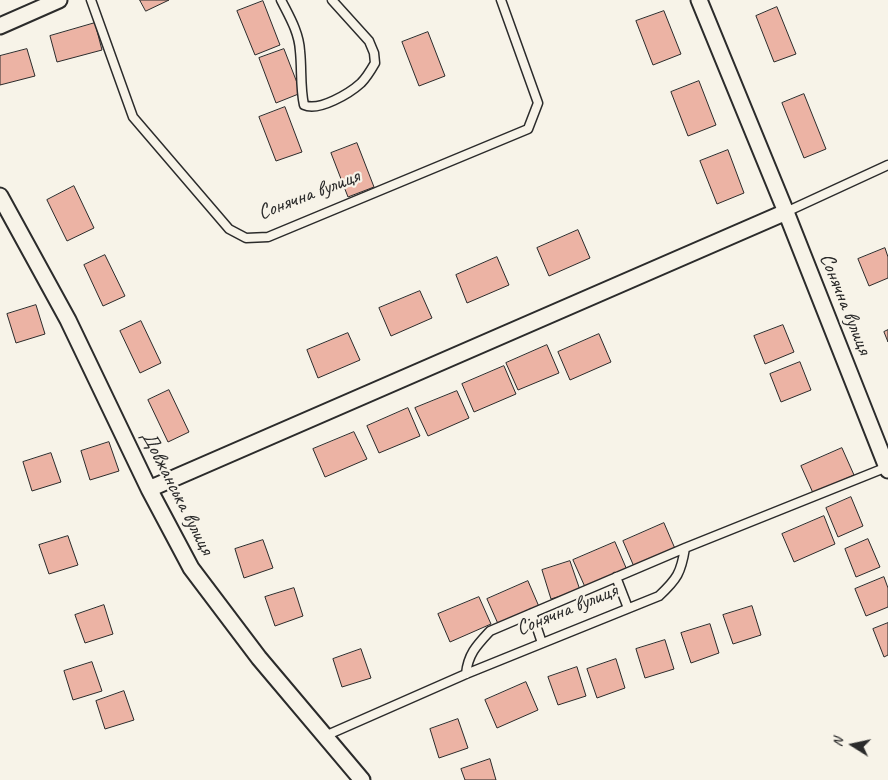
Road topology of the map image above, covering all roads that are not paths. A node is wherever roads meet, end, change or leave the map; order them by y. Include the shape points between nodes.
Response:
1 (59, 0) edge
2 (91, 0) edge
3 (281, 0) edge
4 (332, 0) edge
5 (500, 0) edge
6 (699, 0) edge
7 (0, 26) edge
8 (888, 166) edge
9 (0, 196) edge
10 (786, 212) junction
11 (887, 468) edge
12 (149, 489) junction
13 (685, 548) junction
14 (616, 577) junction
15 (628, 608) junction
16 (532, 613) junction
17 (542, 643) junction
18 (466, 674) junction
19 (324, 736) junction
20 (362, 780) edge

1 - 7 street
2 - 5 lane, Сонячна вулиця via 133,117 229,229 246,238 268,236 528,129 538,103
3 - 4 lane via 296,30 304,105 311,108 346,94 362,82 375,63 369,41
6 - 10 street, Сонячна вулиця
8 - 10 lane
9 - 12 street, Довжанська вулиця via 68,320
10 - 11 street, Сонячна вулиця
10 - 12 street
11 - 13 lane, Сонячна вулиця
12 - 19 street, Довжанська вулиця via 191,568
13 - 14 lane, Сонячна вулиця
13 - 15 lane, Сонячна вулиця via 682,567 673,583 659,596
14 - 15 lane
14 - 16 lane, Сонячна вулиця
15 - 17 lane, Сонячна вулиця
16 - 17 lane
16 - 18 lane, Сонячна вулиця via 490,631 467,661
17 - 18 lane, Сонячна вулиця
18 - 19 lane, Сонячна вулиця
19 - 20 street, Довжанська вулиця

